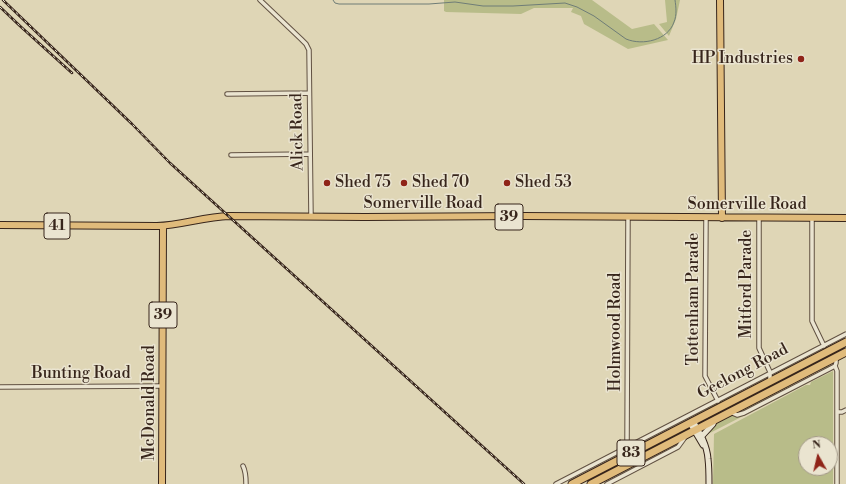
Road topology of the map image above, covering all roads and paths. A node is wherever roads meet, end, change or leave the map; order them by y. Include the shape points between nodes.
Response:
1 (260, 0) edge
2 (720, 0) edge
3 (227, 94) dead end
4 (310, 94) junction
5 (231, 154) dead end
6 (310, 154) junction
7 (311, 216) junction
8 (628, 217) junction
9 (706, 218) junction
10 (722, 218) junction
11 (759, 218) junction
12 (812, 218) junction
13 (846, 218) edge
14 (0, 225) edge
15 (163, 226) junction
16 (846, 334) edge
17 (846, 342) edge
18 (825, 349) junction
19 (839, 357) edge
20 (835, 366) junction
21 (773, 378) junction
22 (784, 384) junction
23 (163, 386) junction
24 (0, 387) edge
25 (718, 400) junction
26 (846, 410) edge
27 (730, 412) junction
28 (837, 412) junction
29 (690, 420) junction
30 (715, 420) junction
31 (693, 431) junction
32 (652, 434) junction
33 (702, 436) junction
34 (660, 438) junction
35 (628, 446) junction
36 (705, 448) junction
37 (243, 466) dead end
38 (162, 484) edge
39 (246, 484) edge
40 (556, 484) edge
41 (572, 484) edge
42 (591, 484) edge
43 (607, 484) edge
44 (709, 484) edge
45 (837, 484) edge

1 - 4 street, Alick Road via 308,47
2 - 10 main road
3 - 4 street
4 - 6 street, Alick Road
5 - 6 street
6 - 7 street, Alick Road
7 - 8 main road, Somerville Road / 39
7 - 15 main road, Somerville Road / 39 via 211,217
8 - 9 main road, Somerville Road / 39
8 - 35 street, Holmwood Road
9 - 10 main road, Somerville Road / 39
9 - 25 street, Tottenham Parade via 706,376
10 - 11 main road, Somerville Road
11 - 12 main road, Somerville Road
11 - 21 street, Mitford Parade via 759,348
12 - 13 main road, Somerville Road
12 - 18 street via 812,321
14 - 15 main road, Somerville Road / 41
15 - 23 main road, McDonald Road / 39
16 - 18 street, Geelong Road
17 - 18 highway, Geelong Road / 83
18 - 19 highway
18 - 21 highway, Geelong Road / 83
19 - 20 street
19 - 20 street via 833,365
19 - 22 highway, Geelong Road / 83
20 - 27 street, Geelong Road via 744,413 737,415
20 - 28 street
21 - 22 highway via 775,382
21 - 25 street, Geelong Road
21 - 29 highway, Geelong Road / 83
22 - 27 highway, Geelong Road / 83
23 - 24 street, Bunting Road
23 - 38 main road, McDonald Road / 39
25 - 29 street, Geelong Road
26 - 28 street
27 - 30 highway, Geelong Road / 83
28 - 45 street
29 - 31 street
29 - 32 street, Geelong Road
29 - 34 highway, Geelong Road / 83
30 - 31 highway, Geelong Road / 83
30 - 33 street
31 - 33 street
31 - 36 street
31 - 42 highway, Geelong Road / 83
31 - 43 street, Geelong Road via 678,447
32 - 34 street
32 - 35 street, Geelong Road
33 - 36 street
34 - 41 highway, Geelong Road / 83
35 - 40 street, Geelong Road
36 - 44 street
37 - 39 street

